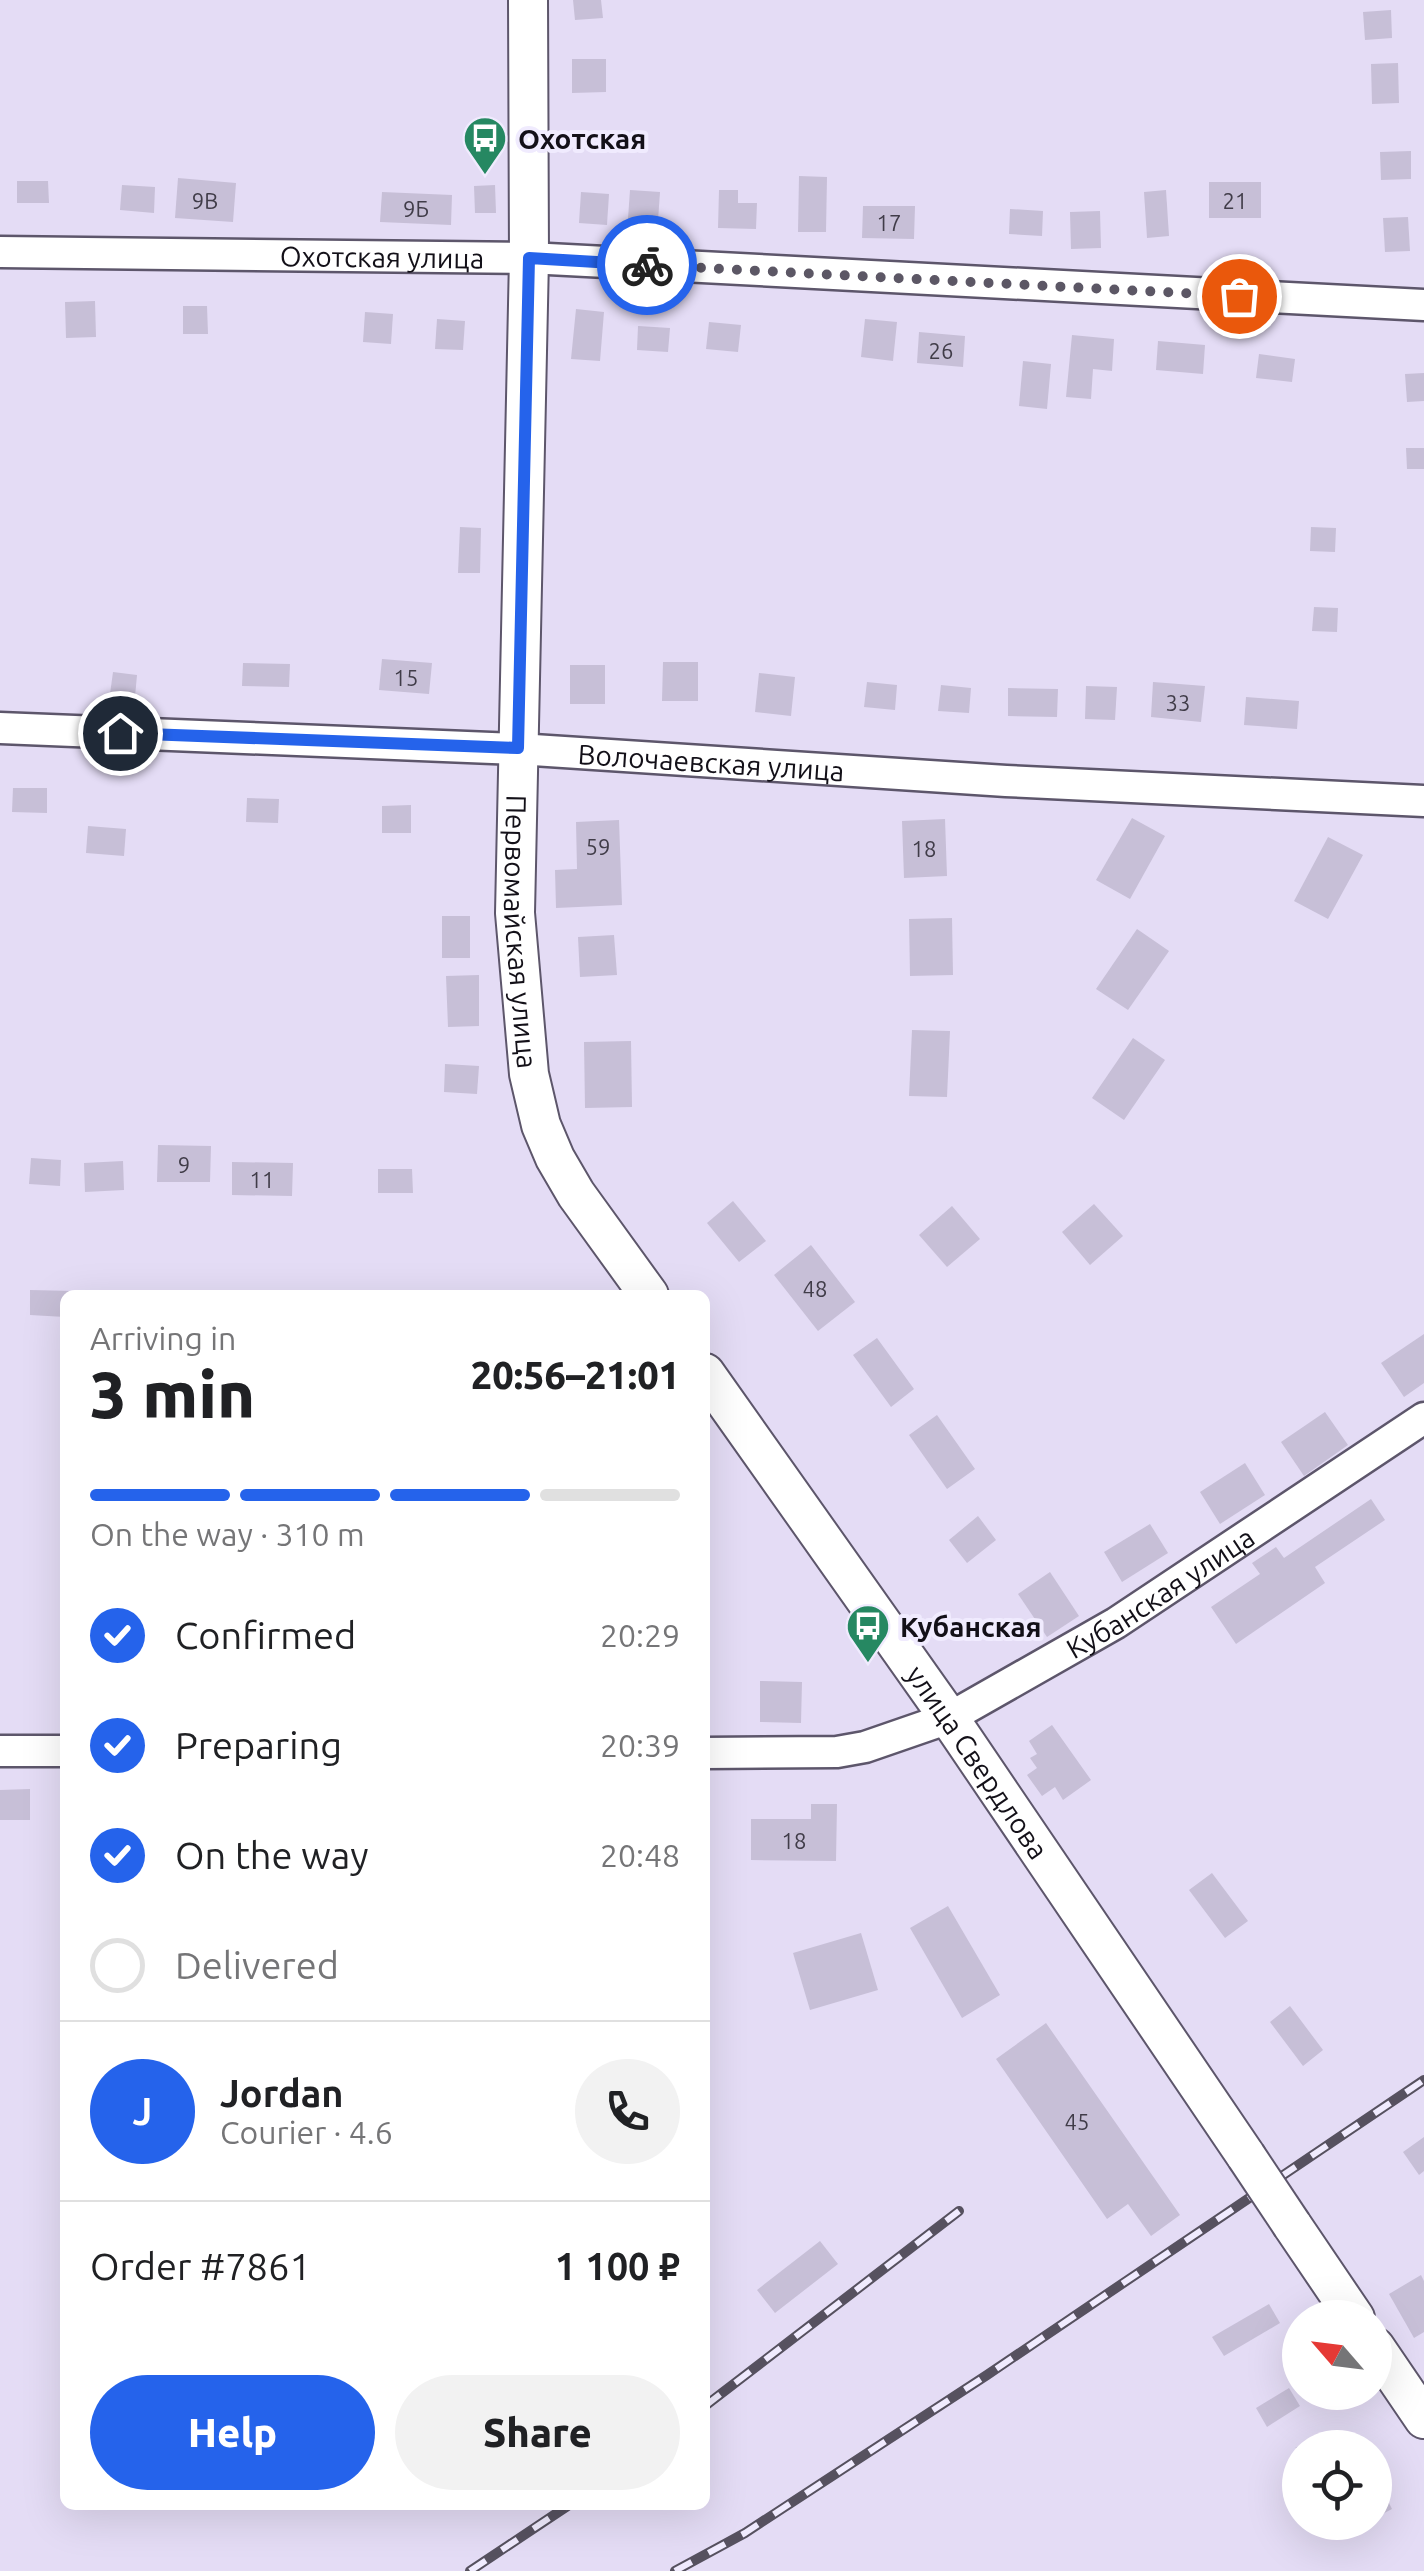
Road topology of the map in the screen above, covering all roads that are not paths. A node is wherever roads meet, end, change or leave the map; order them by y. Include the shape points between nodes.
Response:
1 (528, 0) edge
2 (0, 252) edge
3 (529, 258) junction
4 (1424, 304) edge
5 (0, 728) edge
6 (518, 748) junction
7 (1424, 800) edge
8 (644, 1290) edge
9 (710, 1381) edge
10 (1424, 1418) edge
11 (950, 1718) junction
12 (0, 1751) edge
13 (60, 1752) edge
14 (710, 1752) edge
15 (1343, 2300) edge
16 (1392, 2372) edge
17 (1424, 2419) edge

1 - 3 main road, Первомайская улица
2 - 3 street, Охотская улица
3 - 4 street, Охотская улица
3 - 6 main road, Первомайская улица
5 - 6 street, Волочаевская улица
6 - 7 street, Волочаевская улица
6 - 8 main road, Первомайская улица via 515,913 528,1074 541,1125 576,1194
9 - 11 main road, улица Свердлова
10 - 11 street, Кубанская улица via 1116,1622
11 - 14 street, Кубанская улица via 837,1752
11 - 15 main road, улица Свердлова, bridge
12 - 13 street
16 - 17 main road

